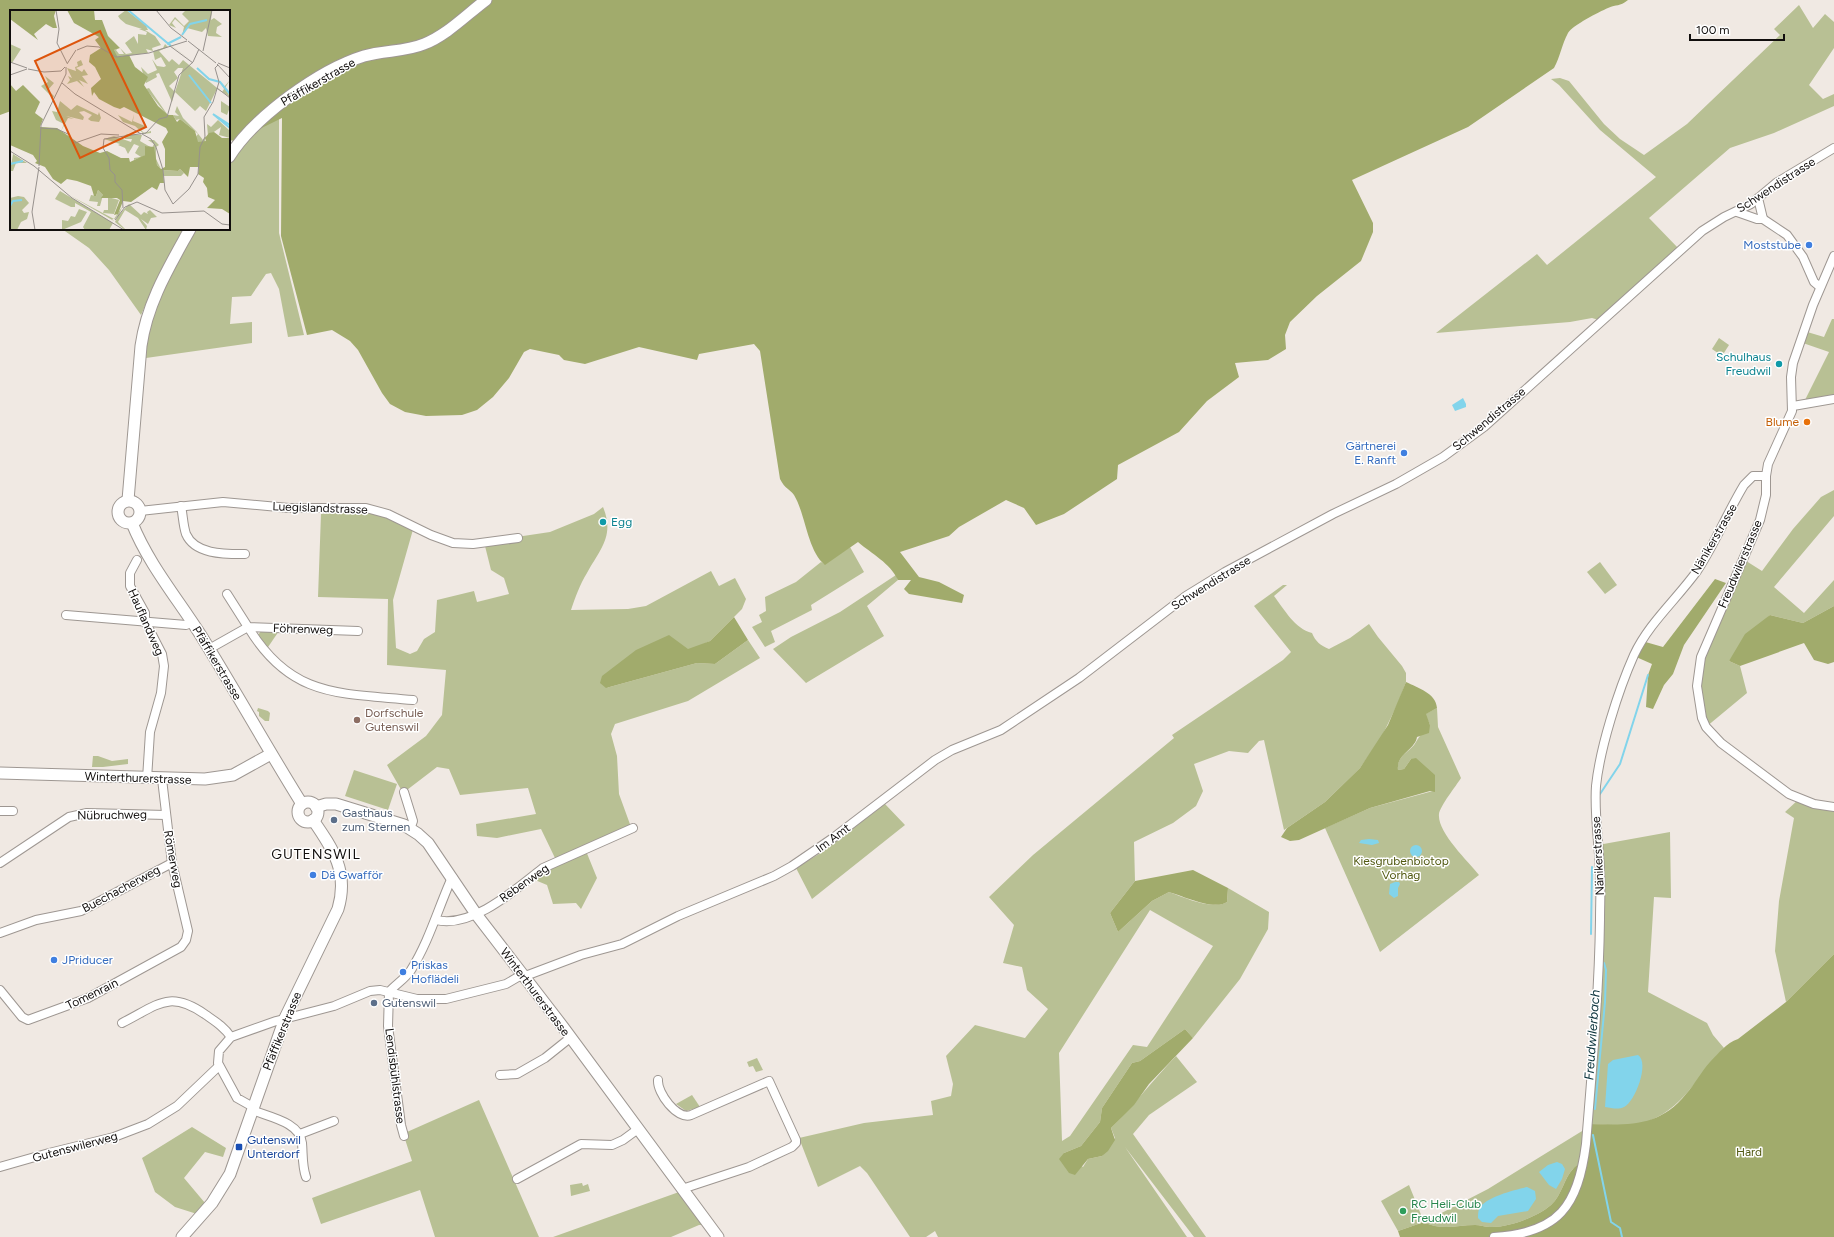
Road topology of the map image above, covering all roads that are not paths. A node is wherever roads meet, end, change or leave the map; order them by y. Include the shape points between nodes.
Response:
1 (486, 0) edge
2 (1834, 148) edge
3 (230, 155) edge
4 (1758, 198) junction
5 (1737, 212) junction
6 (1763, 219) junction
7 (189, 230) edge
8 (1834, 256) edge
9 (1820, 287) junction
10 (1834, 400) edge
11 (1793, 406) junction
12 (1766, 476) junction
13 (128, 500) junction
14 (182, 506) junction
15 (140, 511) junction
16 (132, 523) junction
17 (518, 538) dead end
18 (245, 554) dead end
19 (136, 560) dead end
20 (227, 594) dead end
21 (66, 615) dead end
22 (145, 621) junction
23 (193, 622) junction
24 (248, 627) junction
25 (358, 631) dead end
26 (209, 649) junction
27 (1116, 651) joint
28 (413, 700) dead end
29 (271, 754) junction
30 (0, 773) edge
31 (147, 779) junction
32 (162, 779) junction
33 (404, 792) dead end
34 (302, 804) junction
35 (316, 807) junction
36 (1834, 807) edge
37 (0, 811) edge
38 (13, 812) dead end
39 (166, 814) junction
40 (313, 820) junction
41 (633, 828) dead end
42 (410, 829) junction
43 (0, 863) edge
44 (172, 863) junction
45 (450, 883) junction
46 (474, 915) junction
47 (436, 920) junction
48 (0, 933) edge
49 (187, 938) joint
50 (523, 976) junction
51 (0, 990) edge
52 (389, 992) junction
53 (285, 1018) junction
54 (122, 1023) dead end
55 (231, 1037) junction
56 (570, 1038) junction
57 (219, 1066) junction
58 (500, 1075) dead end
59 (658, 1080) dead end
60 (253, 1108) junction
61 (334, 1121) dead end
62 (638, 1129) junction
63 (300, 1134) junction
64 (404, 1136) dead end
65 (0, 1167) edge
66 (306, 1177) dead end
67 (517, 1180) dead end
68 (682, 1189) junction
69 (182, 1237) edge
70 (718, 1237) edge
71 (1494, 1237) edge

1 - 3 main road, Pfäffikerstrasse via 425,44 407,50 364,56 314,81 259,120
2 - 4 street, Schwendistrasse via 1776,183
4 - 5 street, Schwendistrasse
4 - 6 street
5 - 6 street
5 - 27 street, Schwendistrasse via 1715,222 1692,239 1484,427 1464,442 1402,481 1333,514 1225,572 1186,596
6 - 9 street via 1794,243 1812,279
7 - 13 main road via 154,297 144,324
8 - 9 street, Freudwilerstrasse
9 - 11 street, Freudwilerstrasse via 1792,370
10 - 11 street
11 - 12 street, Freudwilerstrasse via 1768,464
12 - 36 street, Freudwilerstrasse via 1766,496 1760,520 1701,657 1697,686 1699,706 1706,727 1714,736 1774,784 1799,799
12 - 71 street, Nänikerstrasse via 1753,476 1744,485 1708,554 1642,641 1623,685 1600,760 1596,787 1600,872 1598,974 1582,1166 1572,1196 1564,1210 1552,1221 1530,1232
13 - 15 main road via 136,503
13 - 16 main road, Pfäffikerstrasse via 120,504 117,514 123,522
14 - 15 street, Luegislandstrasse
14 - 17 street, Luegislandstrasse via 223,502 304,509 366,508 388,514 453,543 473,544
14 - 18 street via 186,533 196,546 220,553
15 - 16 main road via 140,516
16 - 23 main road, Pfäffikerstrasse via 150,559
19 - 22 street, Hauflandweg via 130,573 130,586 145,612
20 - 24 street
21 - 22 street
22 - 23 street via 186,625
22 - 31 street, Hauflandweg via 162,654 164,666 161,693 150,732
23 - 26 main road, Pfäffikerstrasse
24 - 25 street, Föhrenweg
24 - 26 street
24 - 28 street via 261,648 276,664 316,688 343,694
26 - 29 main road, Pfäffikerstrasse
27 - 50 street, Im Amt via 1001,730 958,747 935,760 846,829 774,876 678,916 622,944 581,955
29 - 32 main road, Winterthurerstrasse via 242,771 221,778
29 - 34 main road, Pfäffikerstrasse
30 - 31 main road, Winterthurerstrasse
31 - 32 main road, Winterthurerstrasse
32 - 39 street, Römerweg
33 - 42 street via 413,821
34 - 35 main road via 310,802
34 - 40 main road via 298,810 300,817 306,821
35 - 40 main road via 317,813
35 - 42 main road, Winterthurerstrasse via 336,804 393,821
37 - 38 street
39 - 43 street, Nübruchweg via 87,813 69,817
39 - 44 street, Römerweg
40 - 53 main road, Pfäffikerstrasse via 338,860 342,881 341,899 335,918
41 - 46 street, Rebenweg via 543,868 519,888 482,913
42 - 45 main road, Winterthurerstrasse via 428,843
44 - 48 street, Buechacherweg via 81,911 36,920
44 - 49 street, Römerweg via 188,931
45 - 46 main road, Winterthurerstrasse
45 - 47 street
46 - 47 street, Rebenweg via 450,922
46 - 50 main road, Winterthurerstrasse
47 - 52 street via 411,970
49 - 51 street, Tomenrain via 181,947 88,998 28,1020 22,1017
50 - 52 street, Im Amt via 506,984 446,999 416,999
50 - 56 main road, Winterthurerstrasse
52 - 53 street, Im Amt via 370,991 334,1006
52 - 64 street, Lendisbühlstrasse via 388,1026
53 - 55 street, Im Amt
53 - 60 main road, Pfäffikerstrasse
54 - 55 street via 163,1003 179,1000 192,1005 215,1021
55 - 57 street via 219,1051
56 - 58 street via 545,1058 517,1074
56 - 62 main road, Winterthurerstrasse
57 - 60 street via 237,1098
57 - 65 street, Gutenswilerweg via 177,1106 148,1124 114,1137
59 - 68 street via 657,1086 668,1102 678,1114 684,1116 769,1081 795,1136 796,1143 777,1154 749,1167
60 - 63 street via 289,1125
60 - 69 main road, Pfäffikerstrasse via 235,1162 224,1185 207,1210
61 - 63 street
62 - 67 street via 612,1145 581,1144
62 - 68 main road, Winterthurerstrasse
63 - 66 street
68 - 70 main road, Winterthurerstrasse

